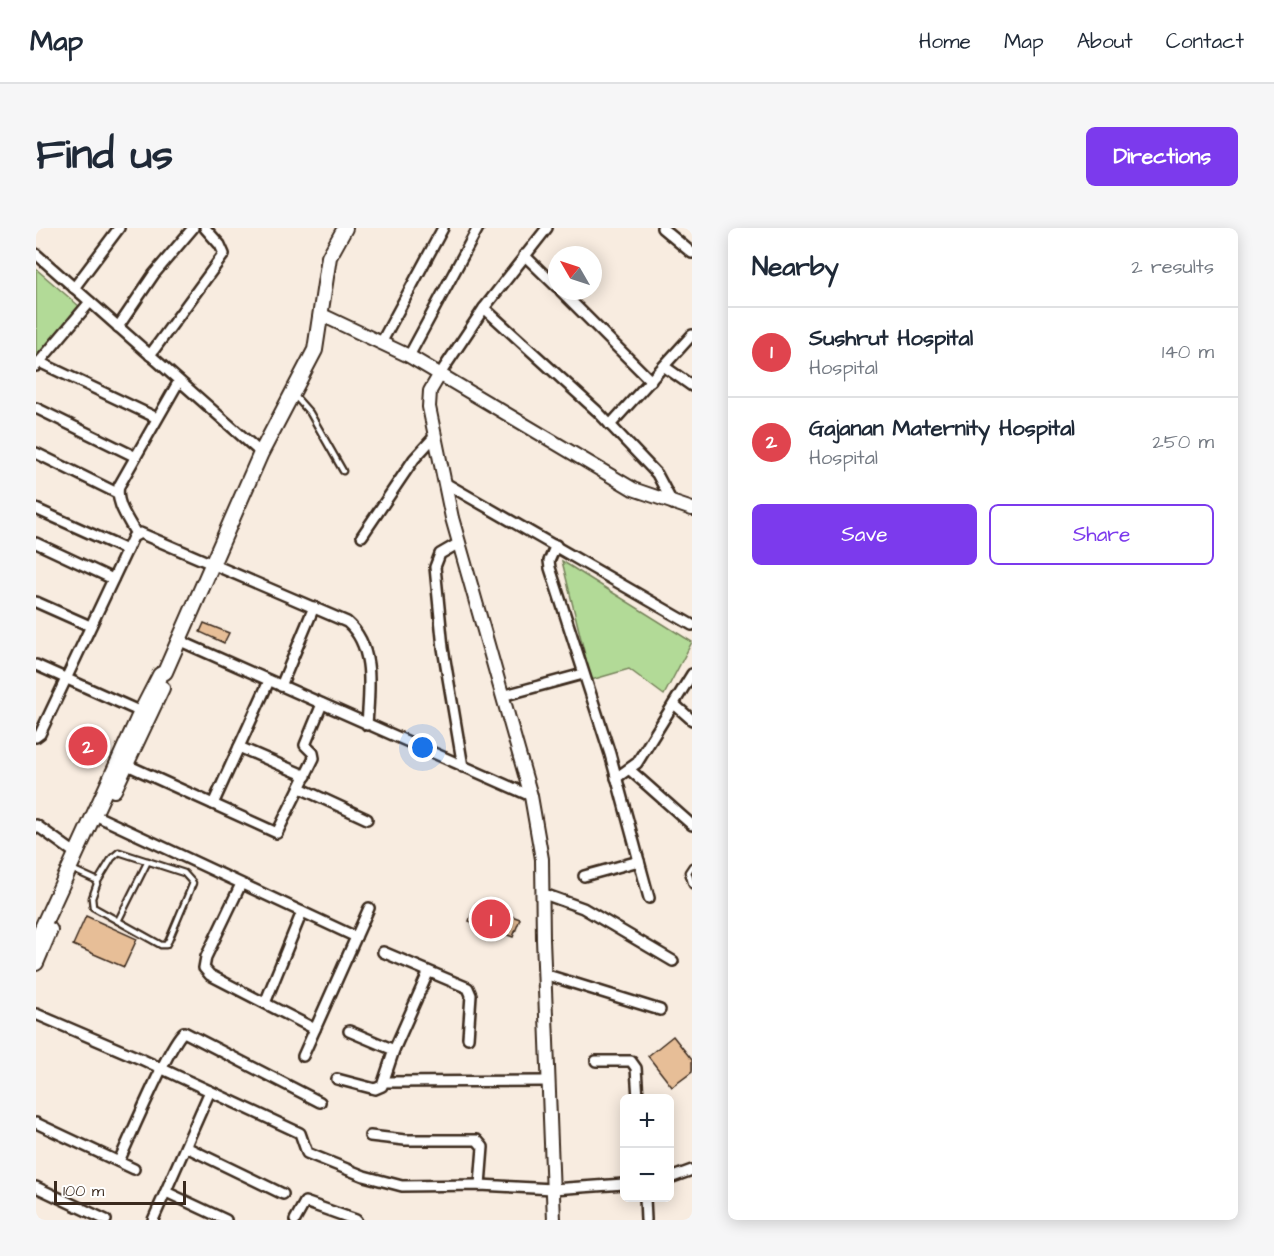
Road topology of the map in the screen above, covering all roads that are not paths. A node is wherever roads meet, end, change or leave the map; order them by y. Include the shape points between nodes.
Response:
1 (119, 228) edge
2 (193, 228) edge
3 (205, 228) edge
4 (443, 228) edge
5 (478, 228) edge
6 (547, 228) edge
7 (662, 228) edge
8 (340, 230) edge
9 (692, 253) edge
10 (36, 254) edge
11 (524, 255) junction
12 (548, 278) edge
13 (74, 288) junction
14 (570, 300) edge
15 (90, 302) junction
16 (484, 308) junction
17 (322, 315) junction
18 (118, 327) junction
19 (692, 335) edge
20 (381, 343) junction
21 (150, 355) junction
22 (409, 356) junction
23 (38, 364) edge
24 (664, 367) junction
25 (440, 374) junction
26 (179, 381) junction
27 (651, 381) junction
28 (692, 386) edge
29 (293, 393) junction
30 (36, 408) edge
31 (157, 418) junction
32 (610, 425) junction
33 (435, 436) junction
34 (36, 453) edge
35 (261, 453) junction
36 (134, 456) junction
37 (343, 471) dead end
38 (445, 483) junction
39 (117, 493) junction
40 (673, 504) junction
41 (36, 509) edge
42 (691, 511) edge
43 (136, 534) junction
44 (362, 536) dead end
45 (36, 543) edge
46 (459, 543) junction
47 (556, 545) junction
48 (127, 550) junction
49 (210, 565) junction
50 (113, 579) junction
51 (36, 602) edge
52 (314, 607) junction
53 (692, 625) edge
54 (90, 626) junction
55 (178, 640) junction
56 (36, 665) edge
57 (165, 672) junction
58 (583, 674) junction
59 (692, 674) edge
60 (66, 679) junction
61 (269, 681) junction
62 (281, 686) junction
63 (502, 696) junction
64 (322, 704) junction
65 (674, 704) junction
66 (141, 712) junction
67 (692, 720) edge
68 (367, 725) junction
69 (36, 737) edge
70 (239, 747) junction
71 (127, 765) junction
72 (463, 766) junction
73 (630, 770) junction
74 (306, 776) junction
75 (616, 778) junction
76 (300, 788) junction
77 (531, 796) junction
78 (213, 804) junction
79 (100, 818) junction
80 (367, 819) dead end
81 (36, 825) edge
82 (692, 825) edge
83 (75, 853) junction
84 (148, 861) junction
85 (639, 861) junction
86 (692, 866) edge
87 (76, 871) junction
88 (584, 876) dead end
89 (98, 881) junction
90 (241, 884) junction
91 (692, 885) edge
92 (544, 894) junction
93 (649, 898) dead end
94 (369, 908) dead end
95 (302, 912) junction
96 (118, 921) junction
97 (43, 925) edge
98 (356, 937) junction
99 (36, 941) edge
100 (383, 952) dead end
101 (673, 961) dead end
102 (36, 963) edge
103 (428, 973) junction
104 (544, 974) junction
105 (265, 1003) junction
106 (660, 1010) dead end
107 (36, 1014) edge
108 (315, 1029) junction
109 (349, 1031) dead end
110 (468, 1038) dead end
111 (394, 1050) junction
112 (303, 1056) dead end
113 (596, 1061) dead end
114 (163, 1069) junction
115 (337, 1079) dead end
116 (549, 1081) junction
117 (384, 1082) junction
118 (210, 1091) junction
119 (638, 1094) edge
120 (320, 1101) dead end
121 (36, 1123) edge
122 (370, 1136) dead end
123 (186, 1147) junction
124 (119, 1161) junction
125 (134, 1169) dead end
126 (692, 1170) edge
127 (674, 1177) edge
128 (620, 1184) edge
129 (480, 1185) junction
130 (36, 1187) edge
131 (553, 1189) junction
132 (165, 1192) junction
133 (283, 1194) dead end
134 (645, 1202) edge
135 (343, 1218) edge
136 (106, 1220) edge
137 (153, 1220) edge
138 (226, 1220) edge
139 (295, 1220) edge
140 (356, 1220) edge
141 (554, 1220) edge
142 (646, 1220) edge

1 - 13 street
2 - 18 street via 154,274
3 - 21 street via 224,254
4 - 20 street
5 - 22 street
6 - 11 street
7 - 9 street
8 - 17 main road via 329,256
10 - 13 street
11 - 12 street
11 - 16 street
13 - 15 street
14 - 27 street
15 - 18 street
15 - 23 street
16 - 25 street
16 - 32 street
17 - 20 street
17 - 29 main road via 315,351
18 - 21 street
19 - 24 street
20 - 22 street
21 - 26 street
22 - 25 street
23 - 31 street
24 - 27 street
24 - 28 street
25 - 33 street via 428,399
25 - 40 street via 633,489
26 - 31 street
26 - 35 street
27 - 32 street
29 - 35 main road
29 - 37 lane via 310,413
30 - 36 street
31 - 36 street
32 - 40 street via 657,474
33 - 38 street
33 - 44 street via 414,459
34 - 39 street
35 - 49 main road
36 - 39 street
38 - 46 street
38 - 47 street
39 - 43 street
40 - 42 street
41 - 48 street
43 - 48 street
43 - 49 street via 146,534
45 - 50 street
46 - 63 street
46 - 72 street via 440,554 435,567 443,648
47 - 53 street
47 - 58 street via 550,568
48 - 50 street
49 - 52 street
49 - 55 main road
50 - 54 street
51 - 54 street
52 - 62 street
52 - 68 street via 347,622 363,641 369,688
54 - 60 street
55 - 57 main road
55 - 61 street
56 - 60 street
57 - 66 main road
57 - 71 main road via 166,679
58 - 63 street
58 - 75 street
59 - 65 street
60 - 66 street
60 - 69 street
61 - 62 street
61 - 70 street
62 - 64 street
63 - 77 street
64 - 68 street
64 - 74 street via 305,745 314,755
65 - 67 street
65 - 73 street
66 - 83 main road
68 - 72 street
70 - 74 street
70 - 78 street
71 - 78 street
71 - 79 main road
72 - 77 street
73 - 75 street
73 - 82 street
74 - 76 street
75 - 85 street
76 - 78 street via 277,833
76 - 80 street
77 - 92 street
79 - 87 main road
79 - 90 street
81 - 83 street
83 - 97 main road
84 - 89 lane via 119,852
84 - 96 lane
84 - 96 lane via 184,873 193,883 169,940 161,945
85 - 88 street
85 - 93 street
86 - 91 lane via 688,872
87 - 89 lane
87 - 97 main road
89 - 96 lane via 93,907
90 - 95 street
90 - 105 street via 204,968 210,975
92 - 101 street via 583,908
92 - 104 street
94 - 98 street
95 - 98 street
95 - 105 street
97 - 99 main road
97 - 102 main road
98 - 108 street
100 - 103 street
103 - 110 street via 470,991
103 - 111 street
104 - 106 street
104 - 116 street
105 - 108 street
107 - 114 street
108 - 112 street
109 - 111 street
111 - 117 street
113 - 119 street via 627,1060 634,1064
114 - 118 street
114 - 120 street via 181,1033 188,1032
114 - 124 street
115 - 117 street via 375,1089
116 - 117 street
116 - 131 street
118 - 123 street
118 - 129 street via 300,1133 307,1153 364,1176 402,1186
121 - 124 street
122 - 129 street via 477,1140 483,1147
123 - 132 street
123 - 133 street
124 - 125 street
126 - 127 street
128 - 131 street
129 - 131 street
130 - 136 street
131 - 141 street
132 - 137 street
132 - 138 street
134 - 142 street
135 - 139 street via 305,1202
135 - 140 street

